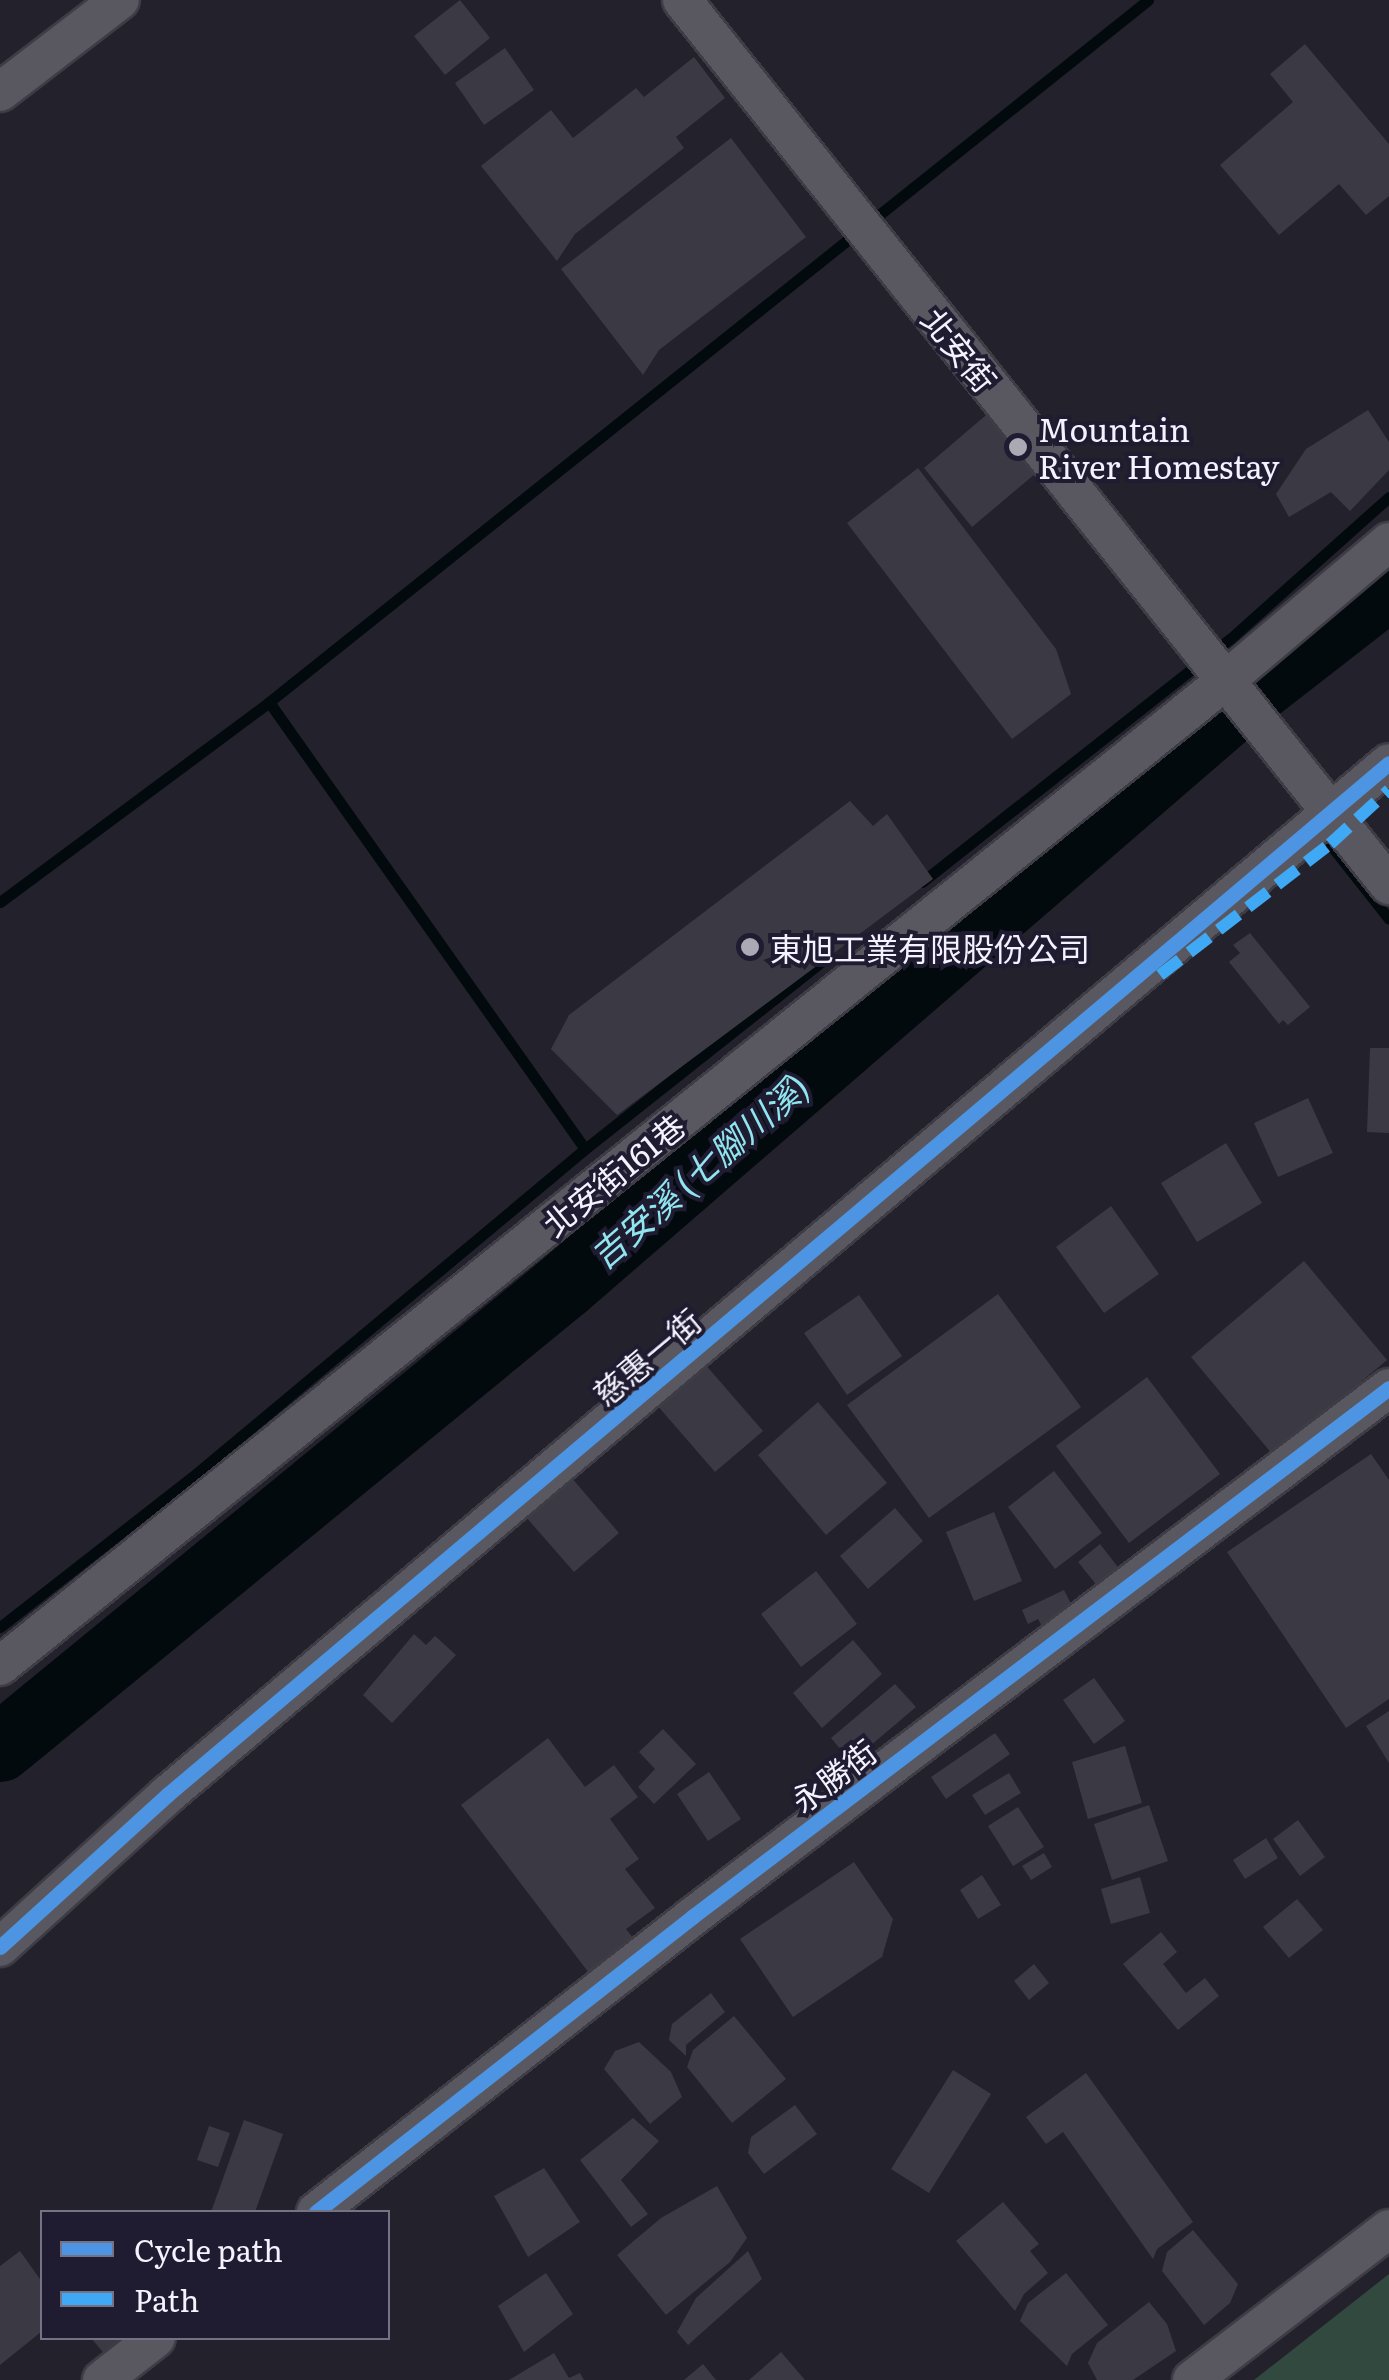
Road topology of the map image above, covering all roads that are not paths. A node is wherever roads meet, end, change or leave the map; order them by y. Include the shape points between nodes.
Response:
1 (120, 0) edge
2 (682, 0) edge
3 (0, 92) edge
4 (1389, 542) edge
5 (1225, 681) junction
6 (1389, 763) edge
7 (1323, 799) junction
8 (1389, 885) edge
9 (1389, 1388) edge
10 (0, 1666) edge
11 (0, 1947) edge
12 (319, 2210) edge
13 (1389, 2229) edge
14 (153, 2340) edge
15 (102, 2380) edge
16 (1192, 2380) edge

1 - 3 street
2 - 5 street, 北安街
4 - 5 street, 北安街161巷
5 - 7 street, 北安街
5 - 10 street, 北安街161巷
6 - 7 street, 慈惠一街
7 - 8 street, 北安街
7 - 11 street, 慈惠一街 via 166,1795
9 - 12 street, 永勝街
13 - 16 street
14 - 15 street

